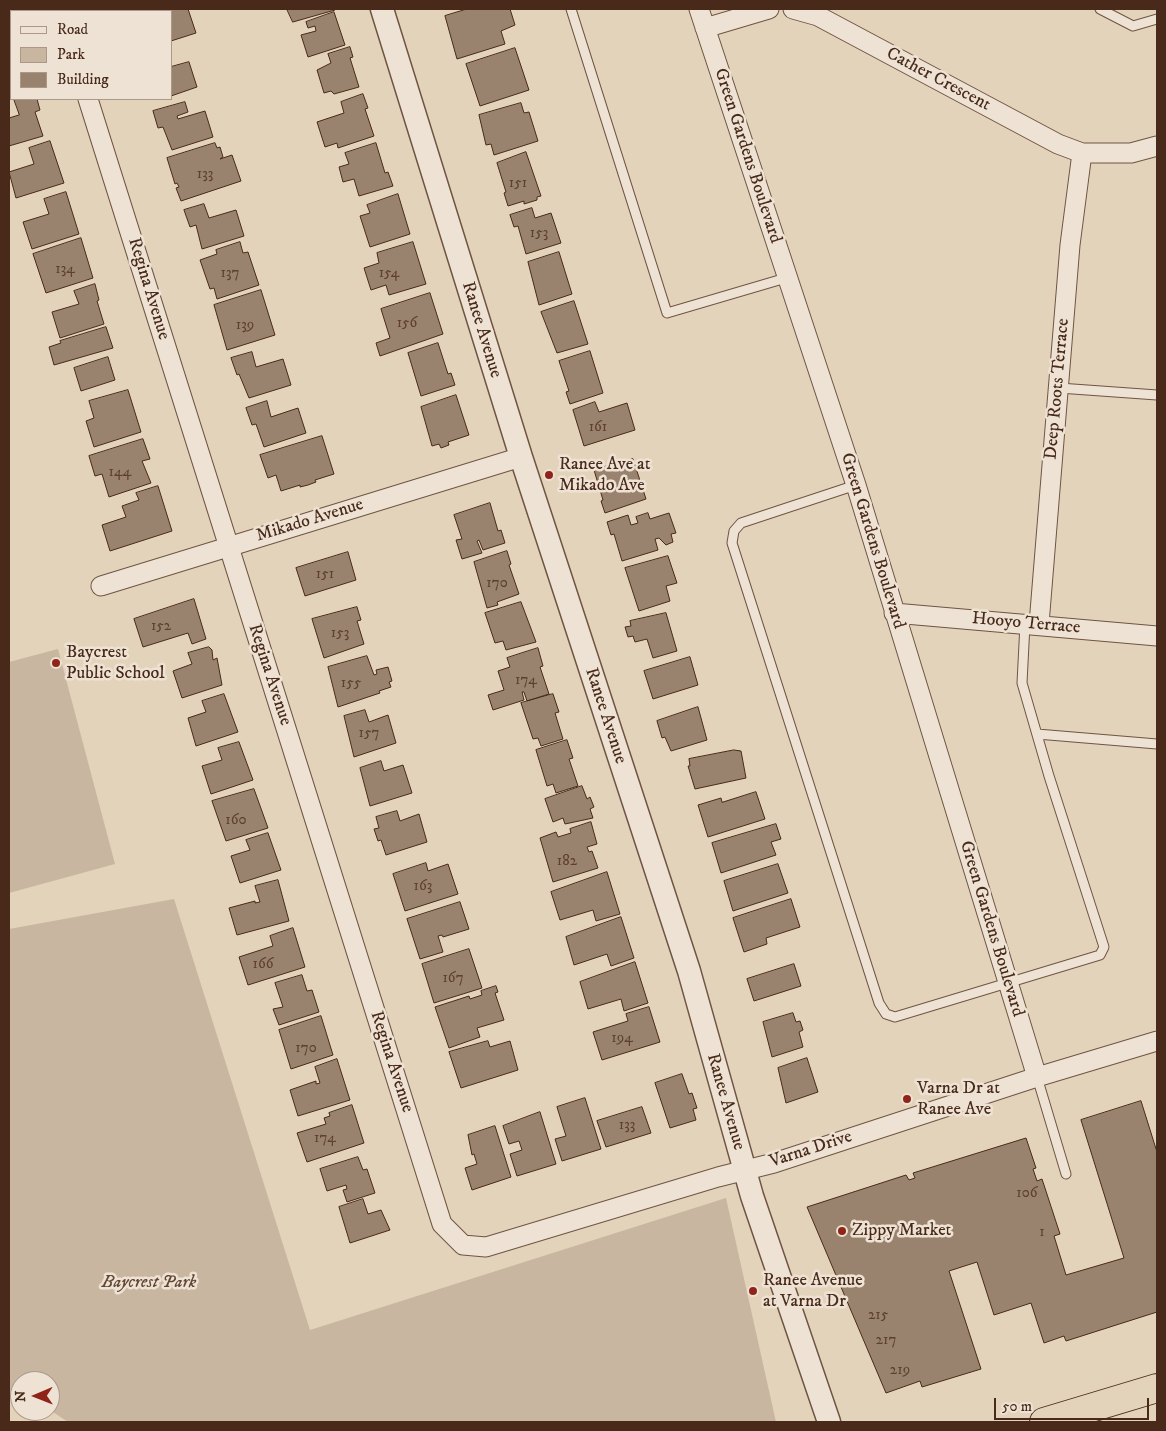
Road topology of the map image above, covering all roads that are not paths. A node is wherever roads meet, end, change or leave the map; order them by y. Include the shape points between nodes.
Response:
1 (382, 9) edge
2 (571, 9) edge
3 (699, 9) edge
4 (769, 9) edge
5 (793, 9) edge
6 (1100, 9) edge
7 (1157, 19) edge
8 (705, 28) junction
9 (88, 100) edge
10 (1157, 146) edge
11 (1082, 153) junction
12 (786, 278) junction
13 (1059, 388) junction
14 (1157, 395) edge
15 (520, 457) junction
16 (856, 485) junction
17 (228, 546) junction
18 (100, 586) dead end
19 (894, 613) junction
20 (1032, 624) junction
21 (1157, 636) edge
22 (1037, 734) junction
23 (1157, 744) edge
24 (1007, 984) junction
25 (1157, 1041) edge
26 (1037, 1077) junction
27 (744, 1170) junction
28 (1066, 1174) dead end
29 (463, 1245) joint
30 (1157, 1388) edge
31 (829, 1422) edge
32 (1044, 1422) edge

1 - 15 street, Ranee Avenue
2 - 12 lane via 667,313
3 - 8 street, Green Gardens Boulevard
4 - 8 street
5 - 11 street, Cather Crescent via 818,16 1058,144
6 - 7 lane via 1133,26
8 - 12 street, Green Gardens Boulevard
9 - 17 street, Regina Avenue
10 - 11 street via 1131,152
11 - 13 street, Deep Roots Terrace via 1070,245
12 - 16 street, Green Gardens Boulevard
13 - 14 lane
13 - 20 street, Deep Roots Terrace
15 - 17 street, Mikado Avenue
15 - 27 street, Ranee Avenue via 689,971
16 - 19 street, Green Gardens Boulevard
16 - 24 lane via 740,523 734,530 732,542 879,1003 886,1014 895,1017
17 - 18 street, Mikado Avenue
17 - 29 street, Regina Avenue via 442,1224
19 - 20 street, Hooyo Terrace
19 - 24 street, Green Gardens Boulevard
20 - 21 street, Hooyo Terrace
20 - 22 lane via 1022,684
22 - 23 lane
22 - 24 lane via 1104,946 1100,955
24 - 26 street, Green Gardens Boulevard
25 - 26 street, Varna Drive
26 - 27 street, Varna Drive
26 - 28 lane
27 - 29 street, Varna Drive via 486,1246
27 - 31 street, Ranee Avenue
30 - 32 highway

